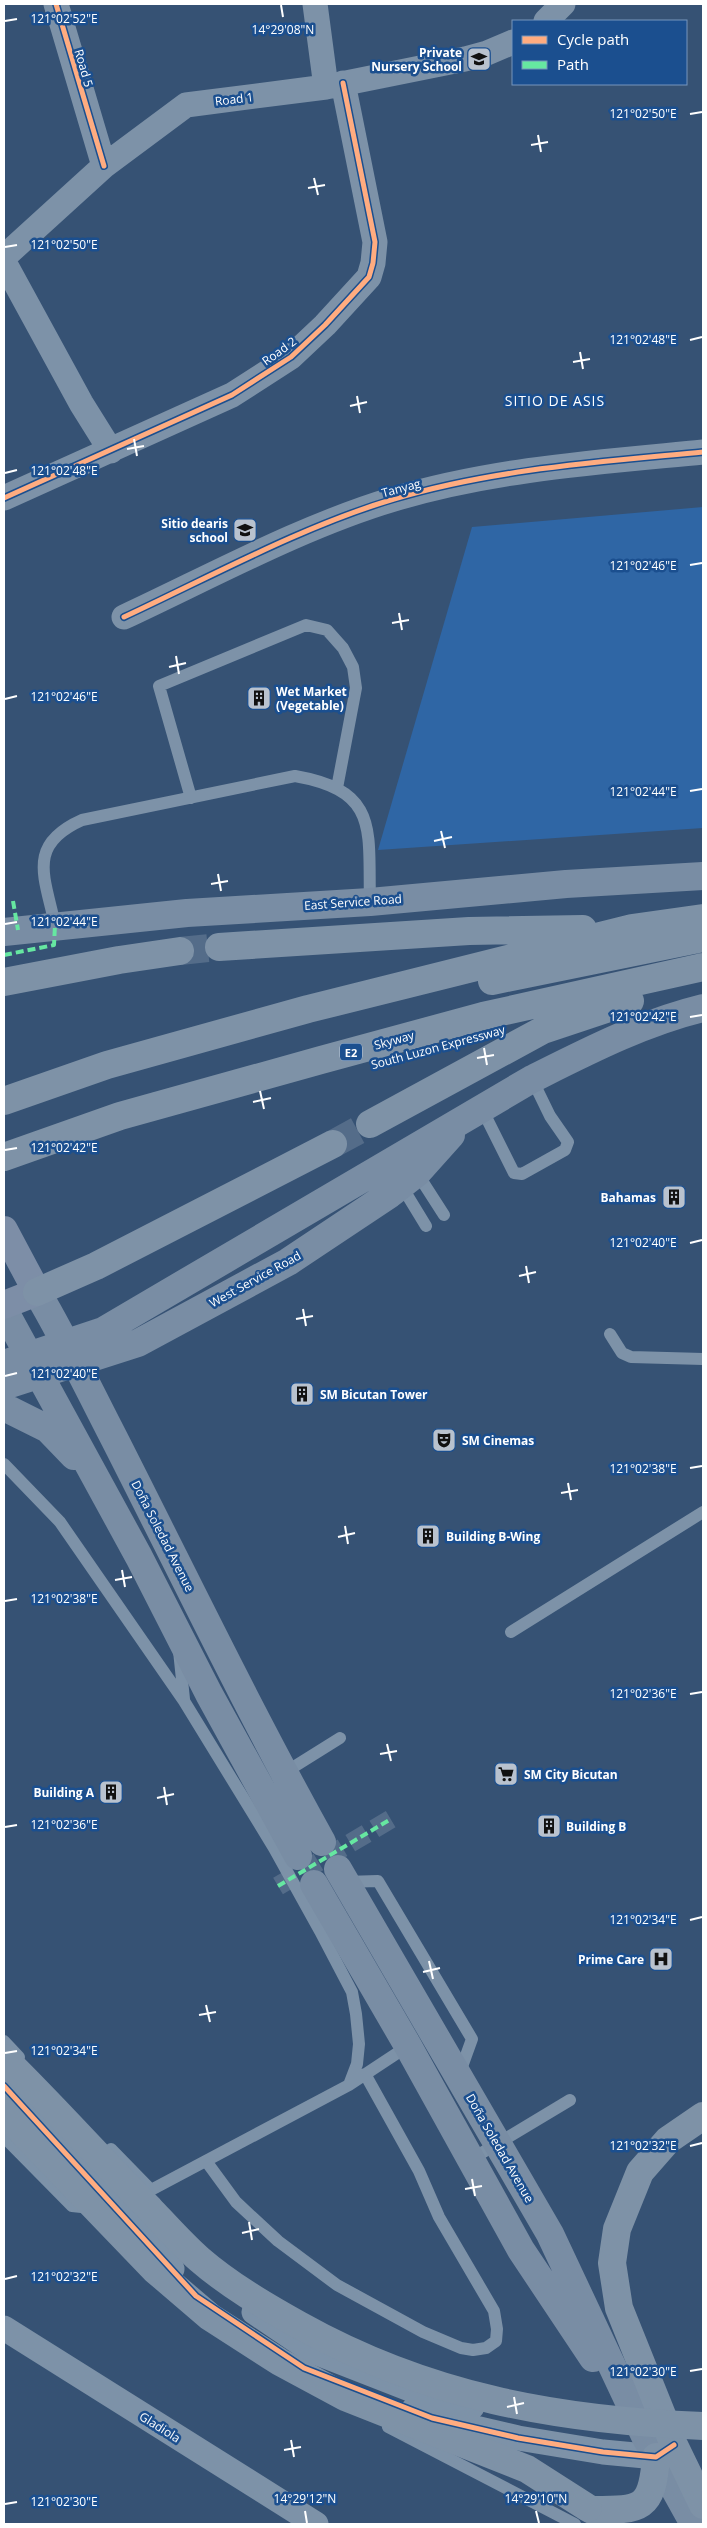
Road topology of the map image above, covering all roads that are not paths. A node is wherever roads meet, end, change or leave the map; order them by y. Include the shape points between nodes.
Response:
1 (56, 4) edge
2 (315, 4) edge
3 (563, 4) edge
4 (547, 20) edge
5 (512, 42) edge
6 (334, 85) junction
7 (104, 166) junction
8 (4, 257) edge
9 (4, 262) edge
10 (111, 451) junction
11 (703, 452) edge
12 (4, 498) edge
13 (124, 617) dead end
14 (337, 788) junction
15 (191, 798) junction
16 (703, 876) edge
17 (370, 902) junction
18 (703, 918) edge
19 (55, 925) junction
20 (632, 928) junction
21 (4, 932) edge
22 (703, 938) edge
23 (220, 947) tunnel mouth
24 (180, 952) tunnel mouth
25 (703, 967) edge
26 (4, 982) edge
27 (703, 984) edge
28 (630, 1000) junction
29 (703, 1008) edge
30 (532, 1079) junction
31 (4, 1101) edge
32 (476, 1110) junction
33 (4, 1121) edge
34 (370, 1124) tunnel mouth
35 (333, 1144) tunnel mouth
36 (4, 1157) edge
37 (4, 1172) edge
38 (409, 1179) junction
39 (444, 1215) dead end
40 (426, 1226) dead end
41 (4, 1230) edge
42 (37, 1292) junction
43 (4, 1304) edge
44 (4, 1310) edge
45 (610, 1334) dead end
46 (72, 1353) junction
47 (703, 1359) edge
48 (4, 1364) edge
49 (34, 1364) junction
50 (4, 1386) edge
51 (4, 1407) edge
52 (4, 1464) edge
53 (96, 1478) junction
54 (703, 1512) edge
55 (176, 1631) junction
56 (511, 1632) dead end
57 (184, 1701) junction
58 (340, 1738) dead end
59 (284, 1774) junction
60 (322, 1842) dead end
61 (298, 1856) dead end
62 (342, 1876) dead end
63 (314, 1884) dead end
64 (328, 1927) junction
65 (343, 1954) junction
66 (361, 1987) junction
67 (4, 2041) edge
68 (408, 2046) junction
69 (4, 2058) edge
70 (365, 2074) junction
71 (349, 2085) junction
72 (4, 2086) edge
73 (570, 2100) dead end
74 (4, 2113) edge
75 (703, 2116) edge
76 (4, 2137) edge
77 (499, 2144) junction
78 (470, 2160) junction
79 (206, 2161) junction
80 (151, 2190) junction
81 (120, 2212) junction
82 (4, 2328) edge
83 (703, 2426) edge
84 (388, 2427) dead end
85 (658, 2446) junction
86 (703, 2505) edge
87 (592, 2517) edge
88 (316, 2524) edge
89 (694, 2524) edge

1 - 7 street, Road 5
2 - 6 street, Road 2
3 - 4 street
5 - 6 street, Road 1 via 487,53
6 - 7 street, Road 1 via 186,105
6 - 10 street, Road 2 via 375,242 369,277 292,357 232,395
7 - 8 street, Road 1
9 - 10 street
10 - 12 street, Road 2
11 - 13 street, Tanyag via 495,474 395,499 297,536
14 - 15 lane via 295,776
14 - 15 lane via 356,688 353,667 343,648 327,630 306,624 159,686
14 - 17 lane via 362,809 367,822
15 - 19 lane via 82,820 63,828 45,851 44,872
16 - 17 main road, East Service Road via 566,884
17 - 19 main road, East Service Road
18 - 20 highway
19 - 21 main road, East Service Road
20 - 23 highway via 469,931
20 - 31 highway via 299,1012 107,1065
22 - 33 highway via 479,984 309,1026 110,1083
24 - 26 highway
25 - 36 highway, Skyway / E2 via 484,1016 120,1116
27 - 28 highway, South Luzon Expressway / E2
28 - 34 highway via 543,1030
28 - 37 highway, South Luzon Expressway / E2 via 492,1032 281,1088 128,1131
29 - 30 main road, West Service Road via 663,1018
30 - 32 main road, West Service Road
30 - 32 lane via 550,1116 568,1142 565,1150 518,1175
32 - 38 main road, West Service Road
32 - 46 main road, West Service Road via 103,1331
35 - 42 highway via 96,1266
38 - 39 lane
38 - 40 lane
38 - 46 main road, West Service Road via 288,1262 138,1343
41 - 42 main road, Doña Soledad Avenue
42 - 43 main road
42 - 46 main road, Doña Soledad Avenue
44 - 49 main road
45 - 47 lane via 622,1353 631,1356
46 - 49 main road, West Service Road
46 - 59 main road, Doña Soledad Avenue
48 - 49 main road, West Service Road
49 - 50 main road, West Service Road
49 - 53 main road
51 - 53 main road via 48,1429
52 - 57 lane via 60,1522
53 - 55 main road
54 - 56 lane
55 - 57 lane
55 - 61 main road
57 - 64 lane via 274,1848
58 - 59 lane
59 - 60 main road, Doña Soledad Avenue
62 - 77 main road, Doña Soledad Avenue
63 - 64 main road, Doña Soledad Avenue
64 - 65 lane
64 - 66 main road, Doña Soledad Avenue
65 - 66 lane
65 - 66 lane
66 - 68 main road, Doña Soledad Avenue
66 - 71 lane via 357,2064
67 - 80 lane
68 - 70 lane
68 - 78 main road, Doña Soledad Avenue
69 - 83 highway, bridge via 200,2260 268,2308 336,2346 444,2389 536,2410 641,2423
70 - 71 lane
70 - 79 lane via 494,2311 496,2341 486,2348 461,2348 423,2332 320,2274 236,2202
71 - 79 lane
72 - 81 street
73 - 77 lane
74 - 87 highway, bridge via 154,2270 210,2317 280,2362 345,2397 527,2469
75 - 85 highway via 668,2140 640,2172 618,2229 612,2263 620,2308
76 - 81 lane via 72,2206
77 - 78 lane
77 - 85 main road, Doña Soledad Avenue via 550,2234
78 - 85 main road, Doña Soledad Avenue via 520,2250
79 - 80 lane
80 - 81 lane
81 - 85 street via 196,2296 304,2368 432,2418 527,2440 603,2452
82 - 88 street, Gladiola
84 - 87 lane
85 - 86 highway
85 - 87 highway via 653,2486 644,2501 628,2509
85 - 89 main road, Doña Soledad Avenue

